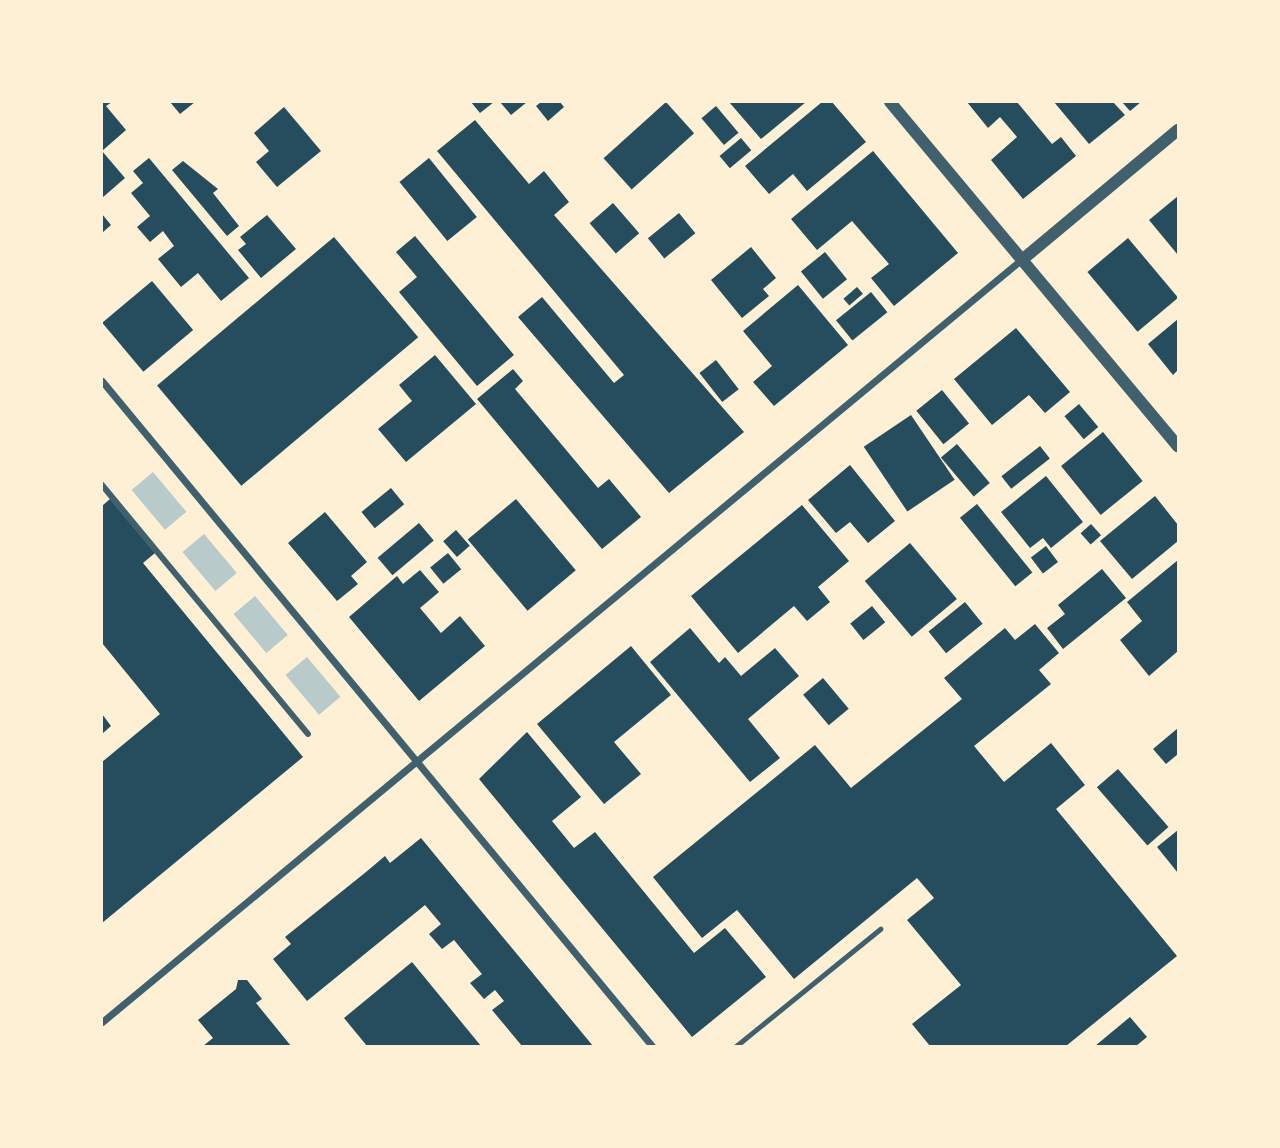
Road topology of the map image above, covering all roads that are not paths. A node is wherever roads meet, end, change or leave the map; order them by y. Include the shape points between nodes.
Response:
1 (890, 102) edge
2 (1178, 130) edge
3 (1023, 259) junction
4 (102, 381) edge
5 (1178, 446) edge
6 (102, 485) edge
7 (307, 734) dead end
8 (416, 761) junction
9 (880, 929) dead end
10 (102, 1022) edge
11 (652, 1046) edge
12 (736, 1046) edge

1 - 3 street
2 - 3 street
3 - 5 street
3 - 8 street
4 - 8 street
6 - 7 street
8 - 10 street
8 - 11 street
9 - 12 lane

